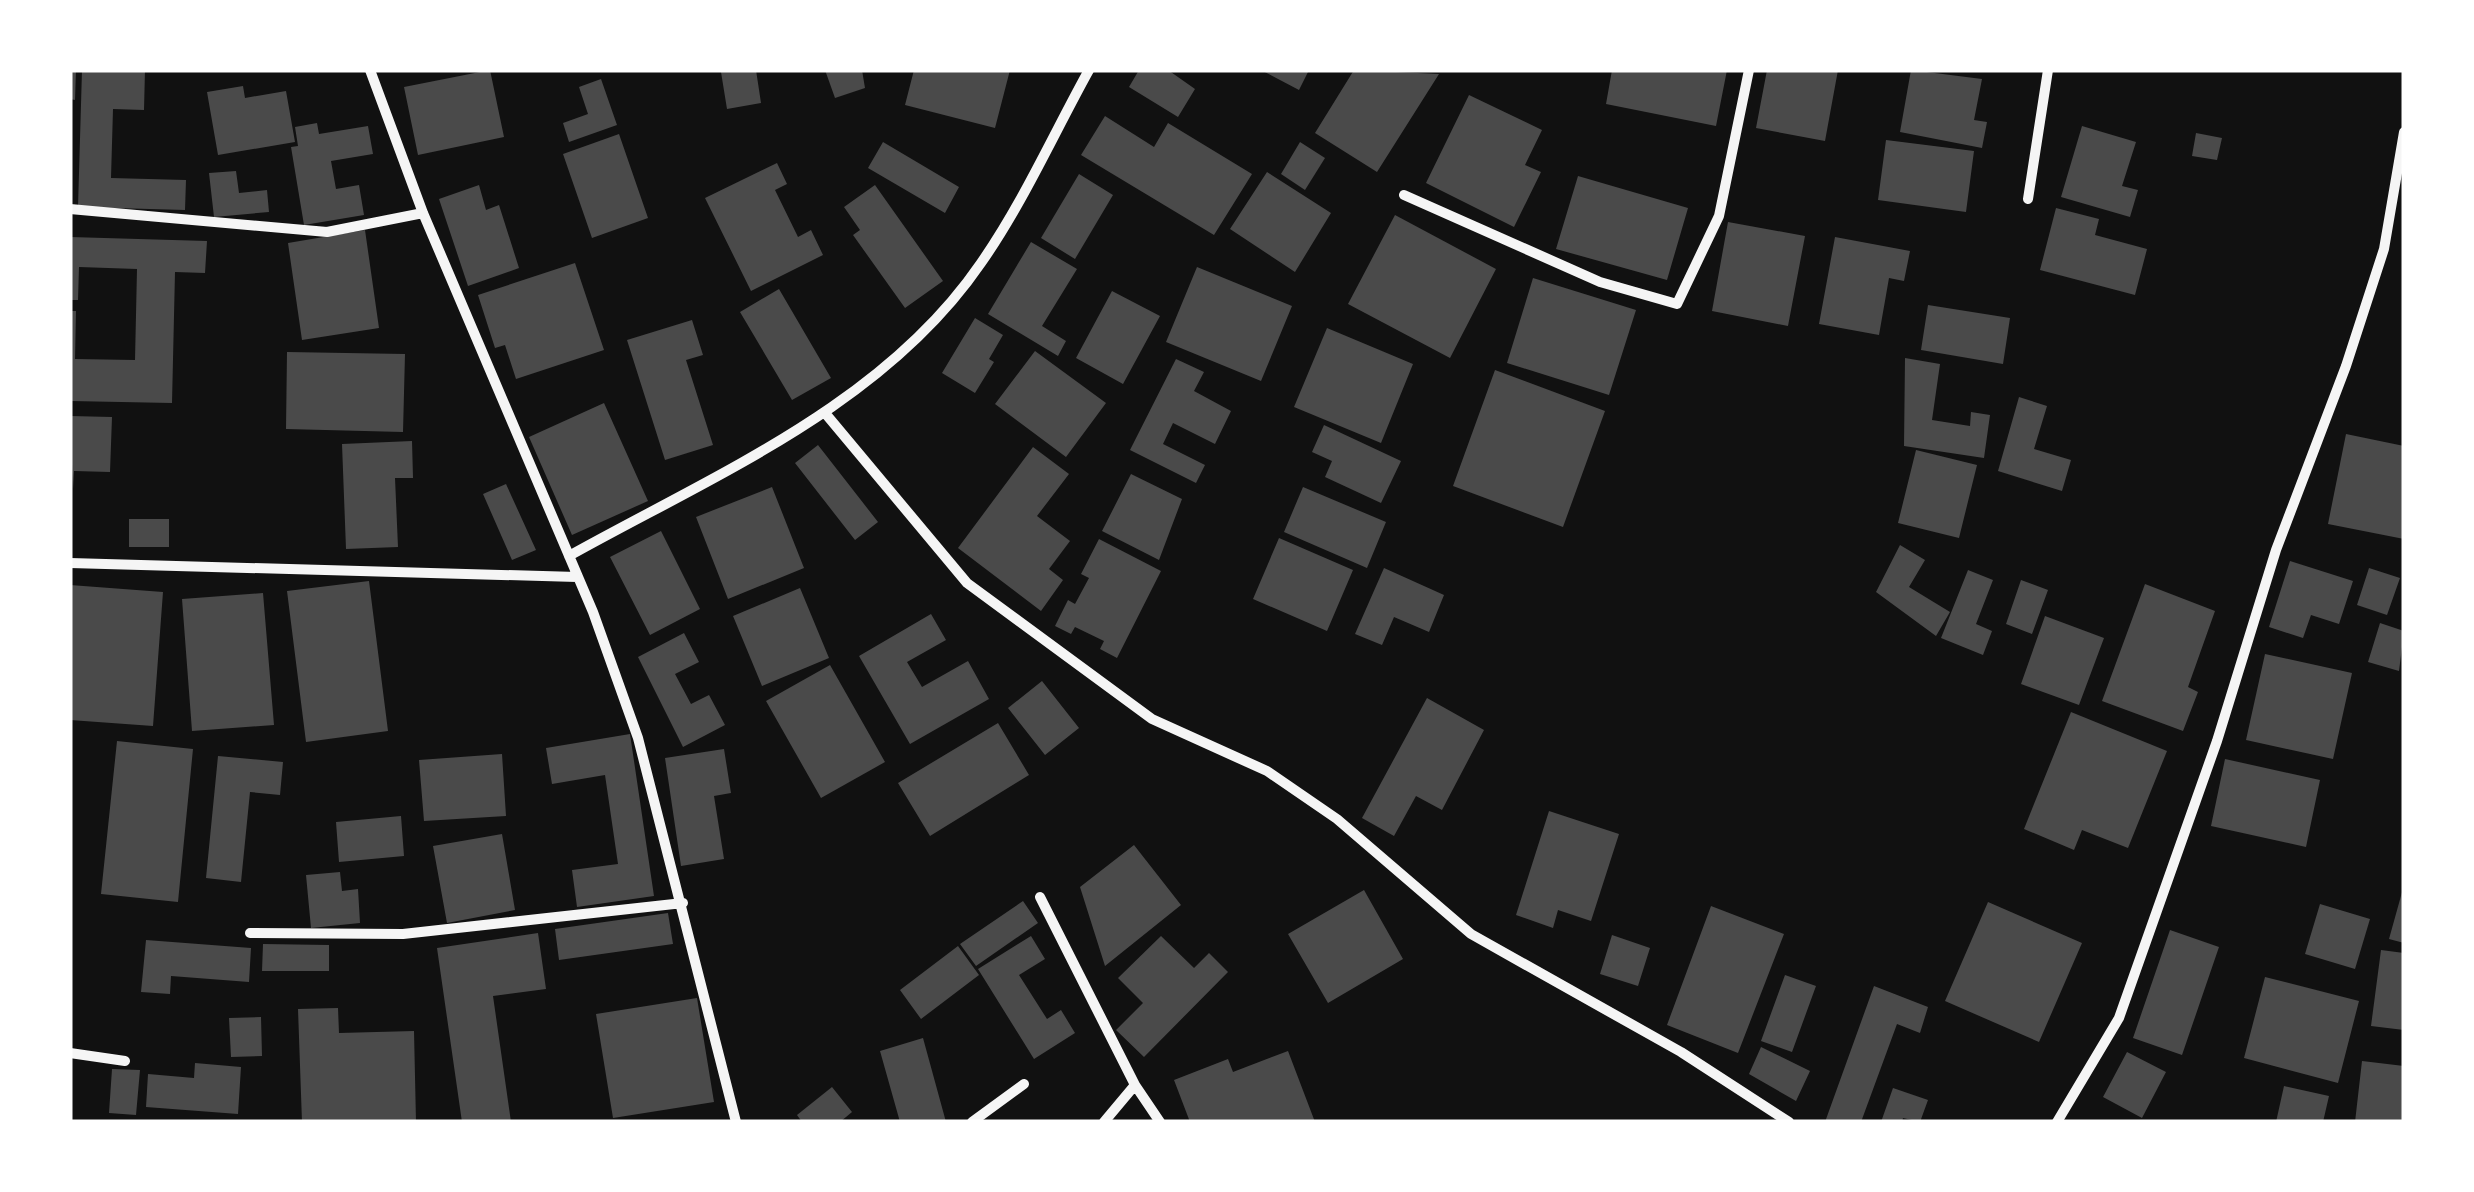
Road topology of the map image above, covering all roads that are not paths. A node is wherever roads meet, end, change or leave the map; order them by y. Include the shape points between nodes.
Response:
1 (370, 70) edge
2 (1090, 70) edge
3 (1749, 70) edge
4 (2048, 70) edge
5 (2404, 132) edge
6 (1404, 195) dead end
7 (2028, 200) dead end
8 (70, 209) edge
9 (423, 212) junction
10 (825, 413) junction
11 (568, 556) junction
12 (70, 563) edge
13 (578, 576) junction
14 (1040, 897) dead end
15 (683, 902) junction
16 (250, 933) dead end
17 (70, 1053) edge
18 (125, 1060) dead end
19 (1024, 1084) dead end
20 (1135, 1084) junction
21 (736, 1122) edge
22 (972, 1122) edge
23 (1104, 1122) edge
24 (1160, 1122) edge
25 (1789, 1122) edge
26 (2057, 1122) edge

1 - 9 street
2 - 10 street via 981,264 912,345
3 - 6 street via 1719,216 1677,304 1600,282
4 - 7 street
5 - 26 street via 2384,248 2120,1018
8 - 9 street via 327,232
9 - 11 street
10 - 11 street
10 - 25 street via 967,583 1013,617 1152,719 1267,772 1337,820 1471,934 1681,1052
11 - 13 street
12 - 13 street
13 - 15 street via 638,738
14 - 20 street
15 - 16 street via 403,934
15 - 21 street
17 - 18 street
19 - 22 street
20 - 23 street
20 - 24 street

